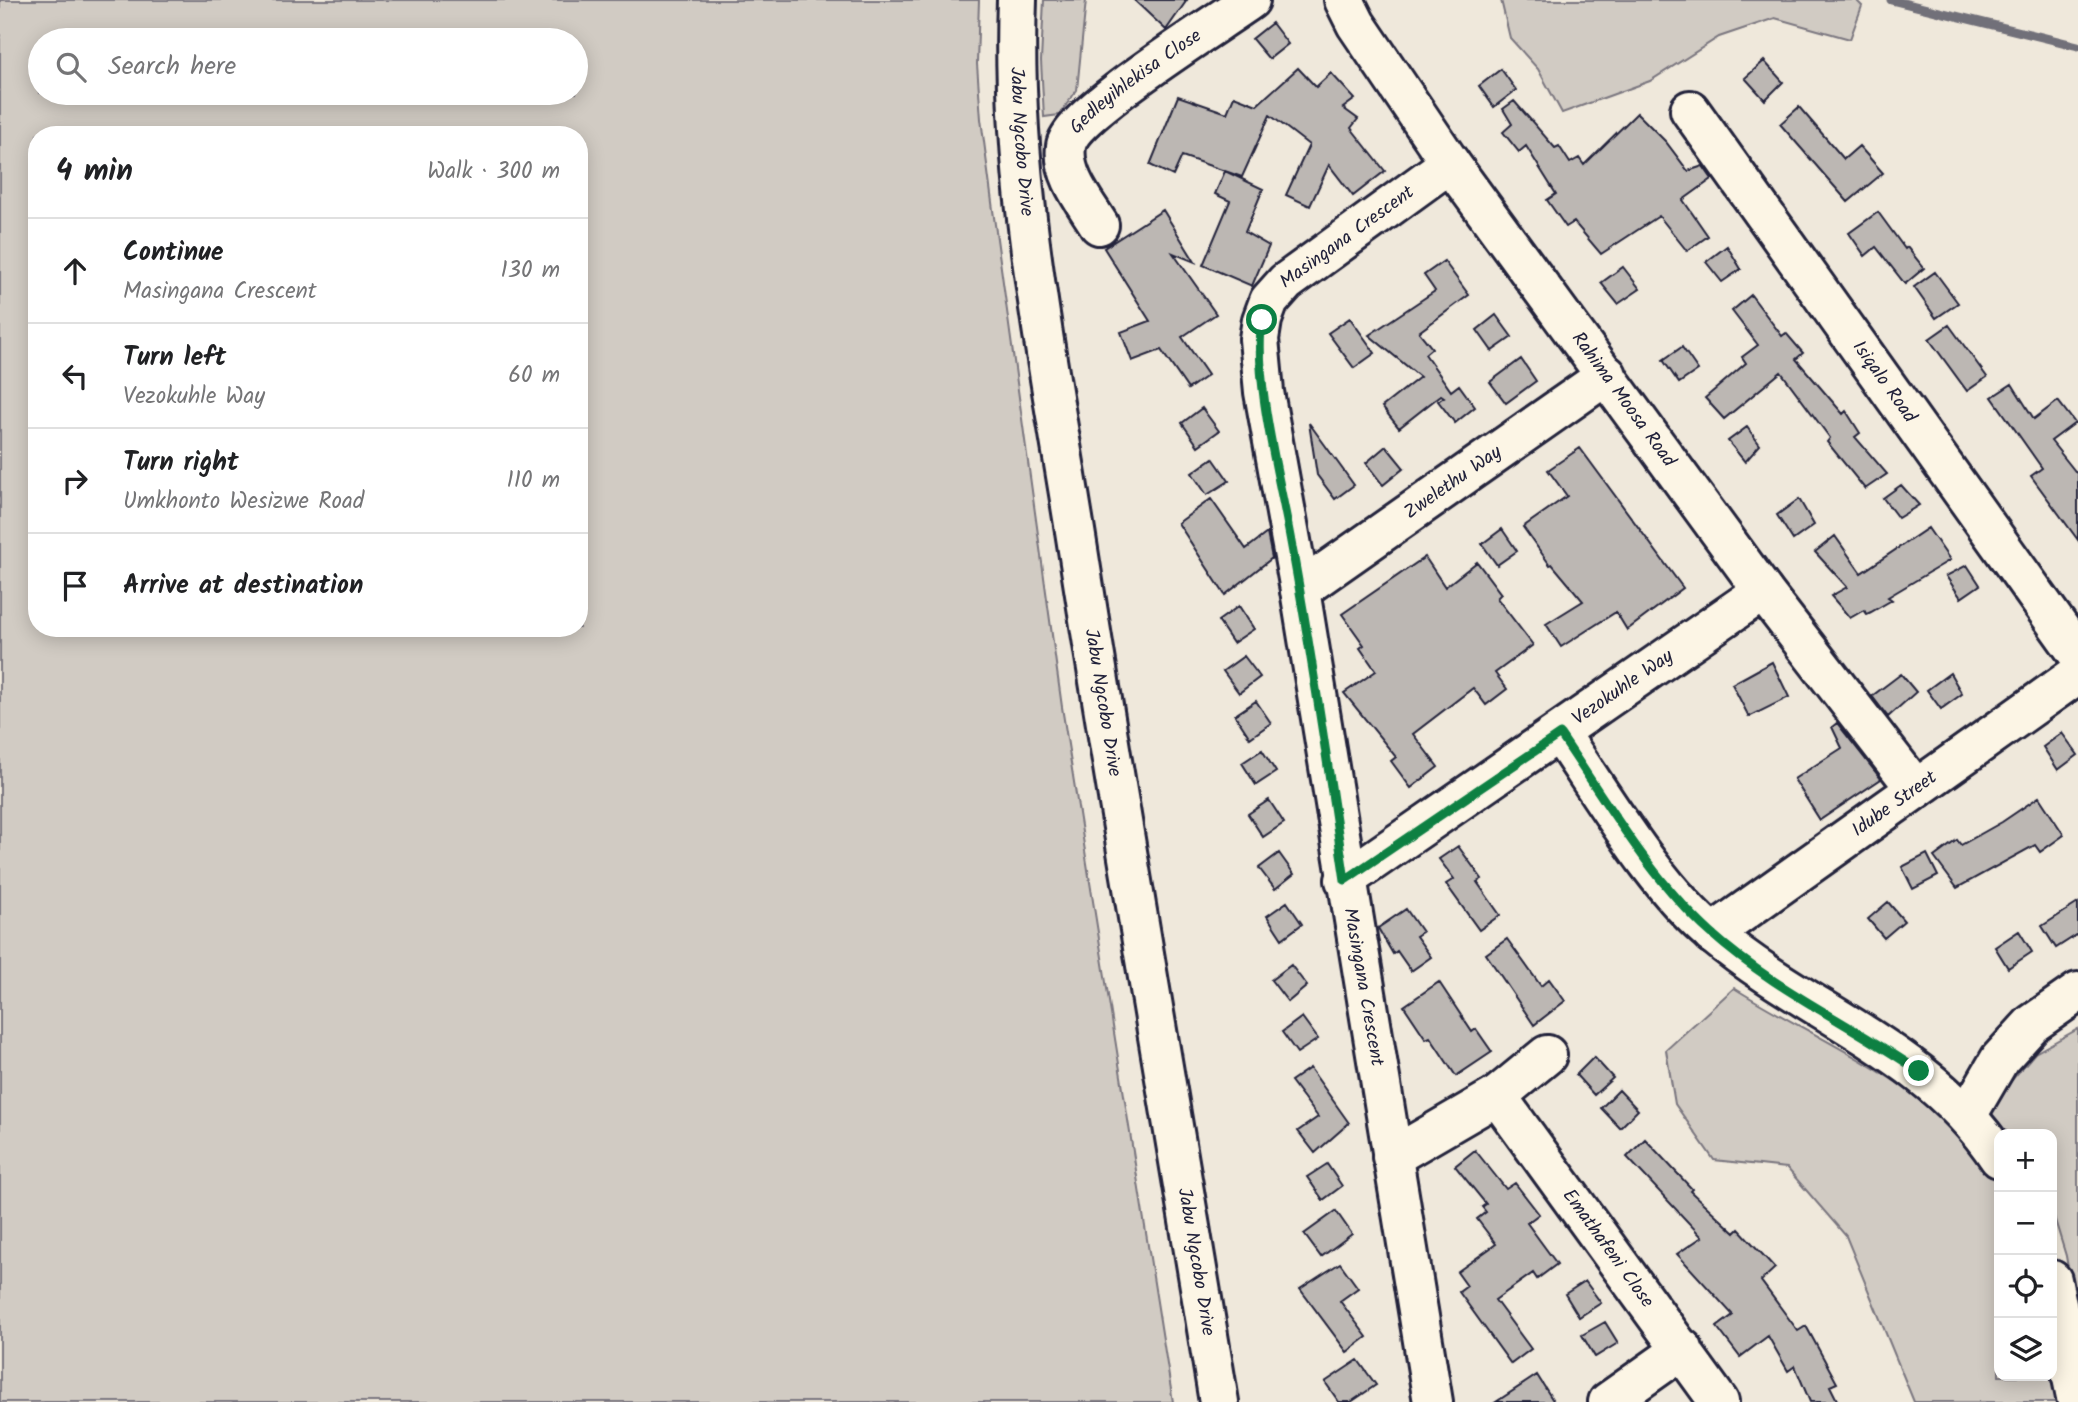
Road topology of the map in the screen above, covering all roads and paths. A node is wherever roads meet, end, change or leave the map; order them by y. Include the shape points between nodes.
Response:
1 (1017, 0) edge
2 (1250, 0) edge
3 (1344, 0) edge
4 (1690, 110) dead end
5 (1450, 163) junction
6 (1099, 225) dead end
7 (1607, 375) junction
8 (1300, 590) junction
9 (1763, 591) junction
10 (2078, 654) edge
11 (2078, 674) edge
12 (1560, 734) junction
13 (1916, 789) junction
14 (1345, 880) junction
15 (1712, 934) junction
16 (2078, 992) edge
17 (1547, 1055) dead end
18 (1497, 1096) junction
19 (1968, 1114) junction
20 (1994, 1151) edge
21 (1392, 1157) junction
22 (2057, 1304) edge
23 (1683, 1349) junction
24 (1219, 1402) edge
25 (1433, 1402) edge
26 (1608, 1402) edge
27 (1719, 1402) edge
28 (2077, 1402) edge

1 - 24 street, Jabu Ngcobo Drive via 1014,69 1019,159 1034,275
2 - 6 street, Gedleyihlekisa Close via 1092,111 1069,135 1070,173
3 - 5 street, Rahima Moosa Road
4 - 10 street, Isiqalo Road
5 - 7 street, Rahima Moosa Road
5 - 8 street, Masingana Crescent via 1286,282 1269,301 1262,320 1259,339 1264,391
7 - 8 street, Zwelethu Way
7 - 9 street, Rahima Moosa Road
8 - 14 street, Masingana Crescent
9 - 12 street, Vezokuhle Way
9 - 13 street, Rahima Moosa Road
11 - 13 street, Idube Street
12 - 14 street, Vezokuhle Way
12 - 15 street via 1646,858
13 - 15 street, Idube Street
14 - 21 street, Masingana Crescent
15 - 19 street via 1786,988 1919,1071
16 - 19 street via 2032,1024 2000,1059
17 - 18 street
18 - 21 street
18 - 23 street, Emathafeni Close
19 - 20 street
21 - 25 street, Masingana Crescent
22 - 28 street
23 - 26 street
23 - 27 street, Emathafeni Close

